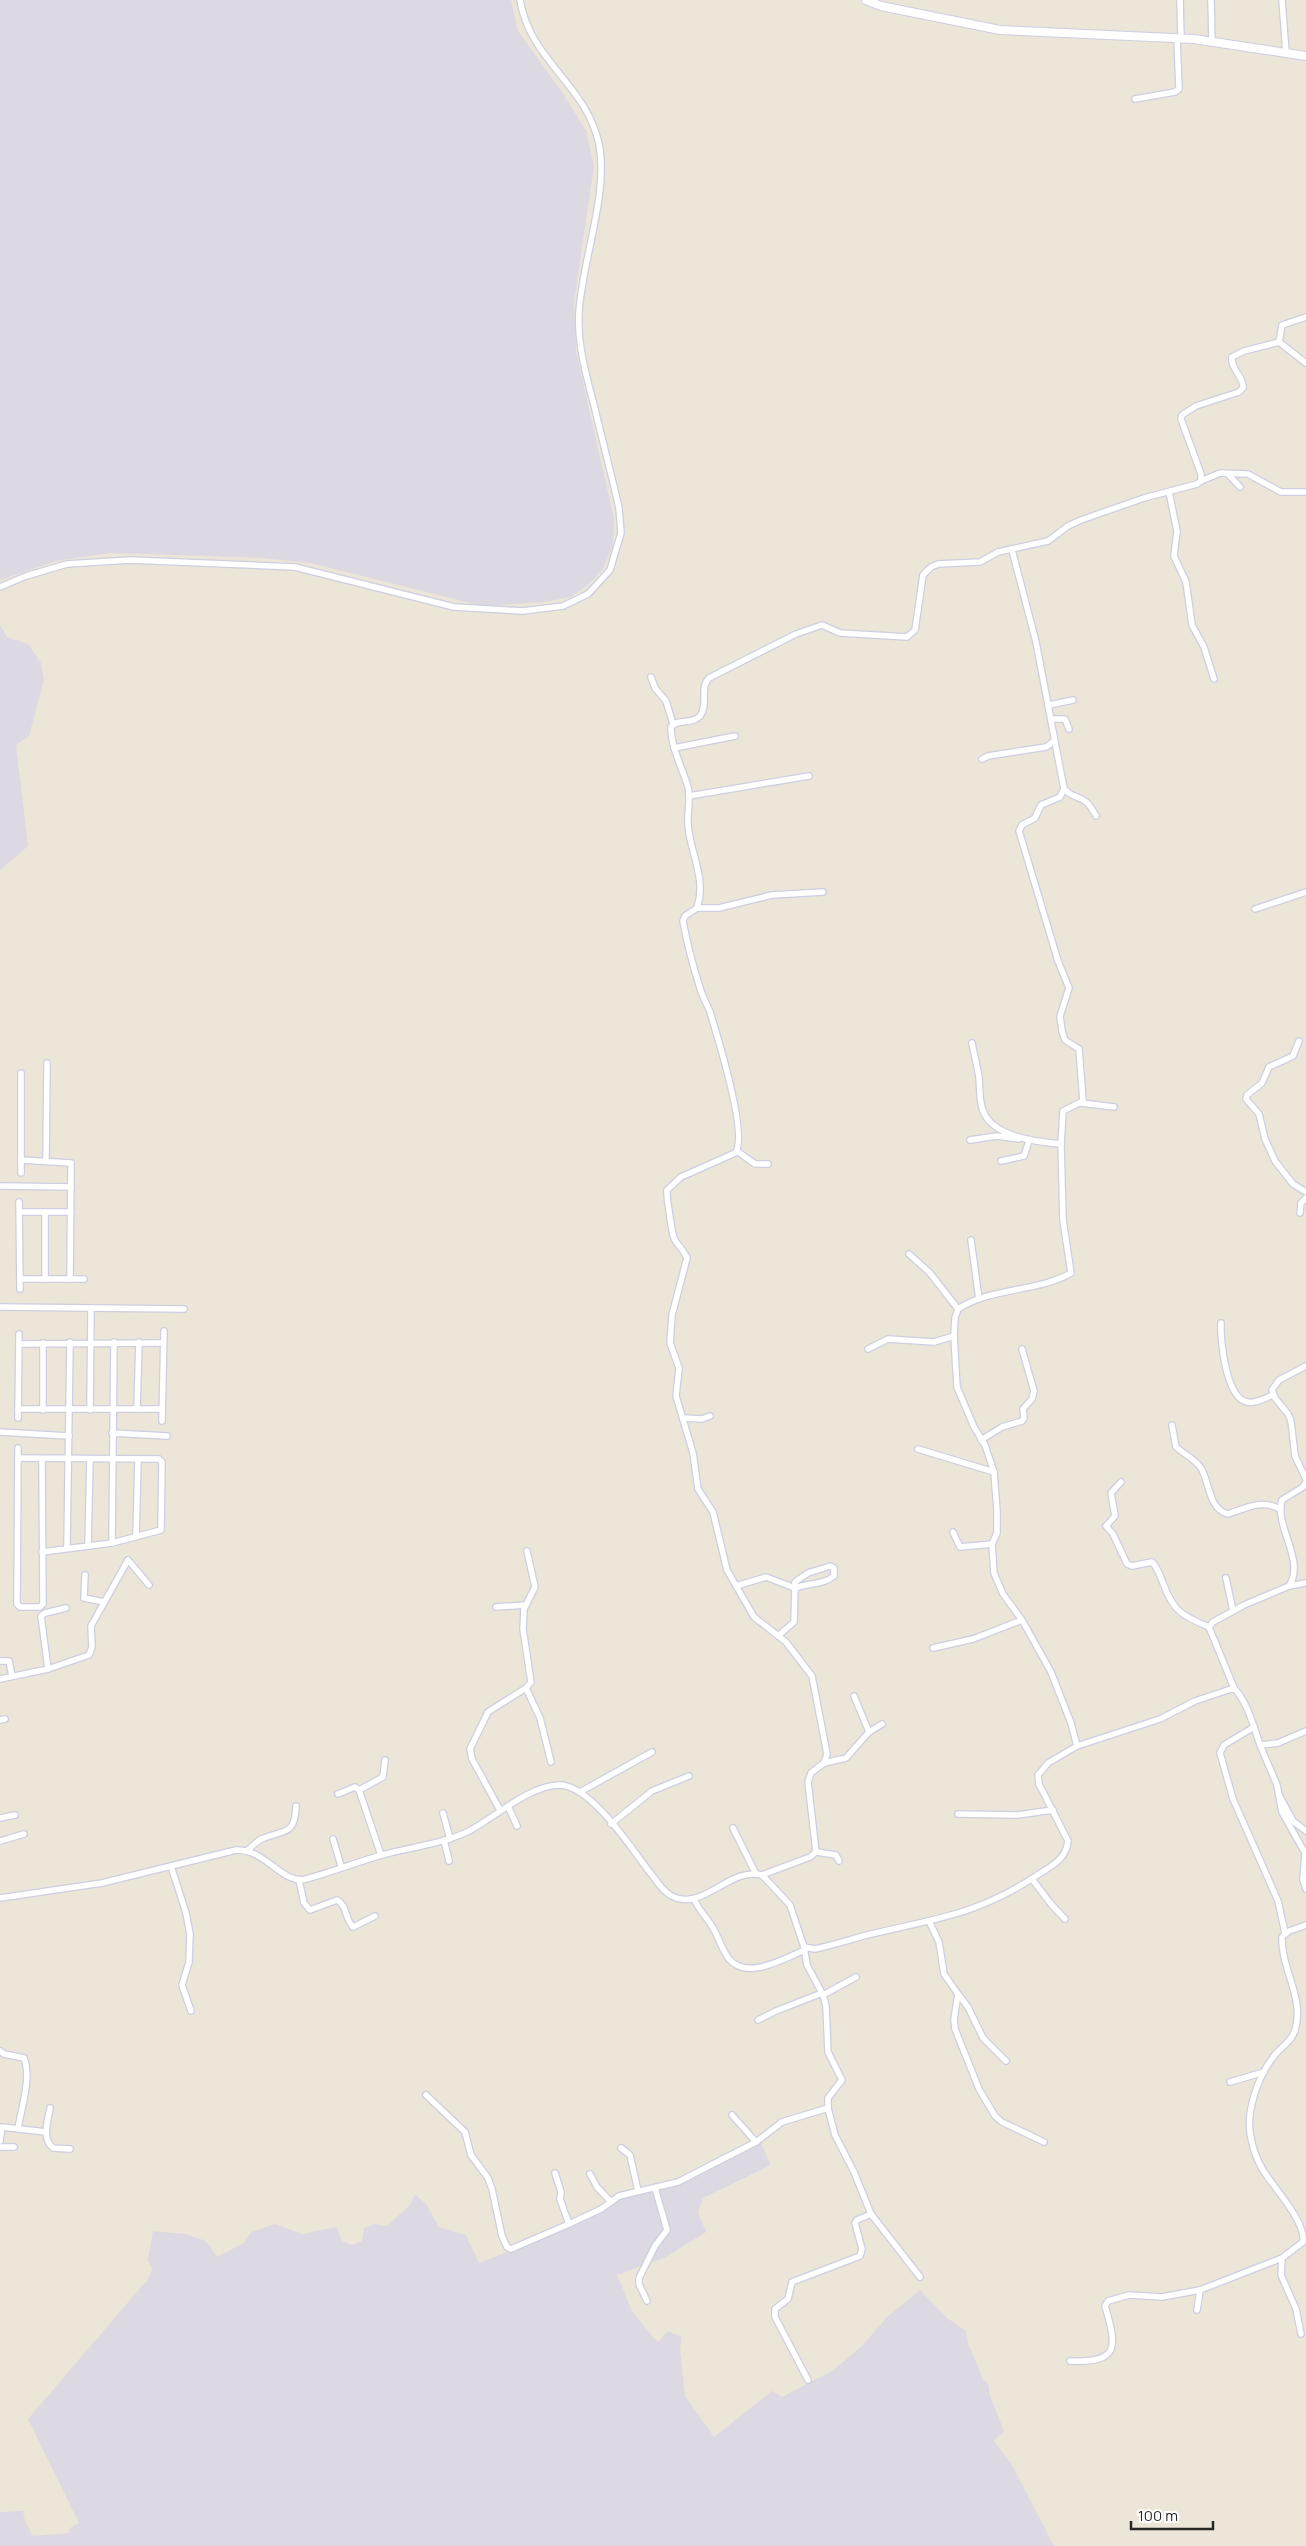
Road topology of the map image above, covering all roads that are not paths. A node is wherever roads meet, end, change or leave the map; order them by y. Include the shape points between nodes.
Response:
1 (520, 0) edge
2 (866, 0) edge
3 (1180, 0) edge
4 (1211, 0) edge
5 (1282, 0) edge
6 (1179, 38) junction
7 (1212, 41) junction
8 (1286, 53) junction
9 (1306, 56) edge
10 (1135, 99) dead end
11 (1306, 317) edge
12 (1279, 342) junction
13 (1306, 363) edge
14 (1227, 473) junction
15 (1201, 480) junction
16 (1240, 487) dead end
17 (1169, 492) junction
18 (1306, 492) edge
19 (1012, 550) junction
20 (0, 587) edge
21 (650, 677) dead end
22 (1214, 678) dead end
23 (1073, 700) dead end
24 (1049, 706) junction
25 (1051, 719) junction
26 (673, 724) junction
27 (1069, 729) dead end
28 (735, 736) dead end
29 (1054, 741) junction
30 (674, 748) junction
31 (982, 759) dead end
32 (809, 776) dead end
33 (1064, 789) junction
34 (689, 796) junction
35 (1096, 816) dead end
36 (823, 892) dead end
37 (1306, 892) edge
38 (697, 908) junction
39 (1255, 909) dead end
40 (1299, 1041) dead end
41 (972, 1043) dead end
42 (47, 1063) dead end
43 (21, 1074) dead end
44 (1081, 1103) junction
45 (1114, 1106) dead end
46 (970, 1140) dead end
47 (1028, 1140) junction
48 (1061, 1144) junction
49 (737, 1151) junction
50 (21, 1160) junction
51 (46, 1161) junction
52 (1001, 1161) dead end
53 (768, 1164) dead end
54 (20, 1173) dead end
55 (0, 1186) edge
56 (71, 1186) junction
57 (1306, 1192) edge
58 (1306, 1198) edge
59 (20, 1202) dead end
60 (20, 1212) junction
61 (45, 1212) junction
62 (70, 1212) junction
63 (1300, 1213) dead end
64 (971, 1240) dead end
65 (909, 1254) dead end
66 (20, 1279) junction
67 (45, 1279) junction
68 (70, 1279) junction
69 (84, 1279) dead end
70 (20, 1289) dead end
71 (979, 1299) junction
72 (0, 1307) edge
73 (91, 1308) junction
74 (184, 1309) dead end
75 (958, 1309) junction
76 (1221, 1324) dead end
77 (164, 1331) dead end
78 (19, 1334) dead end
79 (954, 1336) junction
80 (70, 1342) junction
81 (91, 1342) junction
82 (114, 1342) junction
83 (139, 1342) junction
84 (163, 1342) junction
85 (43, 1343) junction
86 (19, 1344) junction
87 (868, 1349) dead end
88 (1022, 1349) dead end
89 (1306, 1366) edge
90 (1273, 1395) junction
91 (18, 1409) junction
92 (113, 1409) junction
93 (137, 1409) junction
94 (162, 1409) junction
95 (43, 1410) junction
96 (69, 1410) junction
97 (90, 1410) junction
98 (710, 1416) dead end
99 (18, 1418) dead end
100 (683, 1418) junction
101 (162, 1421) dead end
102 (1172, 1424) dead end
103 (0, 1432) edge
104 (112, 1434) junction
105 (69, 1436) junction
106 (168, 1436) dead end
107 (981, 1440) junction
108 (18, 1448) dead end
109 (918, 1449) dead end
110 (18, 1458) junction
111 (112, 1458) junction
112 (42, 1459) junction
113 (67, 1459) junction
114 (90, 1459) junction
115 (138, 1460) junction
116 (994, 1472) junction
117 (1306, 1481) edge
118 (1121, 1482) dead end
119 (1280, 1508) junction
120 (953, 1532) dead end
121 (136, 1537) junction
122 (112, 1543) junction
123 (992, 1544) junction
124 (88, 1546) junction
125 (67, 1547) junction
126 (527, 1551) dead end
127 (42, 1552) junction
128 (85, 1574) dead end
129 (1226, 1578) dead end
130 (1306, 1583) edge
131 (149, 1585) dead end
132 (736, 1586) junction
133 (1290, 1586) junction
134 (795, 1588) junction
135 (104, 1602) junction
136 (526, 1605) junction
137 (496, 1607) dead end
138 (66, 1608) dead end
139 (1233, 1611) junction
140 (1022, 1620) junction
141 (1209, 1627) junction
142 (779, 1635) junction
143 (933, 1648) dead end
144 (0, 1661) edge
145 (48, 1669) junction
146 (12, 1676) junction
147 (0, 1679) edge
148 (526, 1688) junction
149 (1234, 1688) junction
150 (854, 1696) dead end
151 (882, 1724) dead end
152 (1254, 1727) junction
153 (1306, 1731) edge
154 (869, 1732) junction
155 (1260, 1745) junction
156 (1076, 1746) junction
157 (652, 1752) dead end
158 (385, 1760) dead end
159 (551, 1762) dead end
160 (824, 1763) junction
161 (689, 1776) dead end
162 (359, 1790) junction
163 (580, 1792) junction
164 (338, 1794) dead end
165 (1278, 1794) junction
166 (296, 1806) dead end
167 (508, 1806) junction
168 (500, 1810) junction
169 (1053, 1810) junction
170 (443, 1812) dead end
171 (958, 1814) dead end
172 (15, 1815) dead end
173 (0, 1818) edge
174 (611, 1824) junction
175 (517, 1826) dead end
176 (733, 1828) dead end
177 (1306, 1831) edge
178 (24, 1834) dead end
179 (333, 1839) dead end
180 (447, 1840) junction
181 (0, 1841) edge
182 (248, 1850) junction
183 (816, 1852) junction
184 (381, 1855) junction
185 (449, 1861) dead end
186 (839, 1861) dead end
187 (170, 1866) junction
188 (341, 1866) junction
189 (759, 1875) junction
190 (1032, 1879) junction
191 (299, 1880) junction
192 (1306, 1889) edge
193 (0, 1898) edge
194 (694, 1899) junction
195 (375, 1916) dead end
196 (1065, 1919) dead end
197 (929, 1921) junction
198 (1306, 1926) edge
199 (1285, 1933) junction
200 (805, 1948) junction
201 (856, 1977) dead end
202 (822, 1994) junction
203 (958, 1994) junction
204 (191, 2011) dead end
205 (758, 2020) dead end
206 (0, 2051) edge
207 (1006, 2062) dead end
208 (1264, 2072) junction
209 (1230, 2082) dead end
210 (426, 2095) dead end
211 (50, 2108) dead end
212 (828, 2108) junction
213 (732, 2115) dead end
214 (18, 2129) junction
215 (46, 2132) junction
216 (0, 2141) edge
217 (756, 2142) junction
218 (1044, 2142) dead end
219 (0, 2147) edge
220 (14, 2147) dead end
221 (621, 2148) dead end
222 (70, 2149) dead end
223 (555, 2173) dead end
224 (590, 2174) dead end
225 (655, 2188) junction
226 (638, 2191) junction
227 (611, 2202) junction
228 (871, 2214) junction
229 (569, 2224) junction
230 (1282, 2258) junction
231 (920, 2276) dead end
232 (1200, 2290) junction
233 (647, 2301) dead end
234 (1197, 2310) dead end
235 (1301, 2334) dead end
236 (1070, 2361) dead end
237 (808, 2380) dead end

1 - 20 street via 531,36 542,54 576,93 590,117 599,144 601,168 579,312 582,356 619,508 621,533 610,570 588,594 563,606 523,611 454,607 295,567 130,560 66,564
2 - 6 street via 880,6 1000,30
3 - 6 street
4 - 7 street
5 - 8 street
6 - 7 street
6 - 10 street via 1179,89
7 - 8 street
8 - 9 street
11 - 12 street via 1282,325
12 - 13 street
12 - 15 street via 1234,355 1231,362 1243,381 1242,388 1182,415 1202,474
14 - 15 street
14 - 16 street
14 - 18 street via 1251,476 1281,492
15 - 17 street
17 - 19 street via 1074,523 1048,542
17 - 22 street via 1177,531 1174,556 1186,582 1192,625 1204,647
19 - 24 street via 1029,609
19 - 26 street via 998,552 980,562 948,562 927,570 923,575 915,630 907,637 865,636 836,632 822,626 804,630 709,678 704,684 704,706 699,717
21 - 26 street via 666,701
23 - 24 street
24 - 25 street
25 - 27 street via 1065,719
25 - 29 street
26 - 30 street
28 - 30 street
29 - 31 street via 1046,746
29 - 33 street
30 - 34 street
32 - 34 street
33 - 35 street via 1086,800
33 - 44 street via 1060,797 1041,805 1035,818 1022,825 1019,831 1069,988 1060,1016 1064,1038 1079,1049
34 - 38 street via 688,823 701,887
36 - 38 street via 772,895 719,908
37 - 39 street
38 - 49 street via 683,921 700,990 728,1075 735,1105
40 - 57 street via 1292,1056 1269,1067 1262,1083 1246,1099 1259,1114 1268,1147 1282,1171 1293,1184
41 - 47 street via 984,1115 995,1127
42 - 51 street
43 - 50 street
44 - 45 street
44 - 48 street via 1063,1111
46 - 47 street via 997,1136
47 - 48 street
47 - 52 street via 1024,1156
48 - 71 street via 1063,1229 1071,1273 1026,1289
49 - 53 street via 755,1164
49 - 100 street via 675,1181 666,1194 673,1235 687,1258 671,1324 670,1344 680,1368 676,1396
50 - 51 street
50 - 54 street
51 - 56 street via 70,1162
55 - 56 street
56 - 62 street
58 - 63 street
59 - 60 street
60 - 61 street
60 - 66 street
61 - 62 street
61 - 67 street
62 - 68 street
64 - 71 street
65 - 75 street via 930,1273
66 - 67 street
66 - 70 street
67 - 68 street
68 - 69 street
71 - 75 street
72 - 73 street
73 - 74 street
73 - 81 street
75 - 79 street
76 - 90 street via 1222,1356 1241,1399 1254,1402
77 - 84 street
78 - 86 street
79 - 87 street via 934,1342 888,1339
79 - 107 street via 957,1387
80 - 81 street
80 - 85 street
80 - 96 street
81 - 82 street
81 - 97 street
82 - 83 street
82 - 92 street
83 - 84 street
83 - 93 street
84 - 94 street
85 - 86 street
85 - 95 street
86 - 91 street
88 - 107 street via 1034,1391 1032,1399 1023,1408 1023,1420 1002,1427
89 - 90 street via 1279,1380 1273,1386
90 - 117 street via 1291,1421 1295,1456
91 - 95 street
91 - 99 street
92 - 93 street
92 - 97 street
92 - 104 street
93 - 94 street
94 - 101 street
95 - 96 street
96 - 97 street
96 - 105 street
98 - 100 street
100 - 132 street via 693,1453 698,1489 713,1512 724,1563
102 - 119 street via 1176,1447 1201,1468 1219,1510 1228,1514 1261,1503
103 - 105 street
104 - 106 street
104 - 111 street
105 - 113 street
107 - 116 street
108 - 110 street
109 - 116 street
110 - 112 street
110 - 127 street via 17,1604 20,1607 40,1607 42,1604
111 - 114 street
111 - 115 street
111 - 122 street
112 - 113 street
112 - 127 street
113 - 114 street
113 - 125 street
114 - 124 street
115 - 121 street
115 - 121 street via 161,1461 161,1530
116 - 123 street via 997,1533
117 - 119 street via 1303,1487 1282,1500
118 - 141 street via 1112,1493 1115,1516 1106,1526 1127,1564 1152,1562 1178,1612
119 - 133 street via 1296,1567
120 - 123 street via 960,1547
121 - 122 street
122 - 124 street
123 - 140 street via 997,1584
124 - 125 street
125 - 127 street
126 - 136 street via 534,1587
128 - 135 street via 84,1598
129 - 139 street
130 - 133 street
131 - 135 street via 128,1560
132 - 134 street via 766,1577
132 - 142 street via 758,1622
133 - 139 street
134 - 134 street via 830,1580 834,1576 834,1568 830,1566 808,1573 797,1579
134 - 142 street via 794,1622
135 - 145 street via 91,1626 92,1648 89,1655
136 - 137 street
136 - 148 street via 523,1634 531,1678
138 - 145 street via 42,1616
139 - 141 street
140 - 143 street via 973,1639
140 - 156 street via 1051,1672 1071,1723
141 - 149 street
142 - 160 street via 812,1676 827,1754
144 - 146 street via 10,1661
145 - 146 street
146 - 147 street
148 - 159 street via 540,1718
148 - 168 street via 488,1712 470,1749 472,1759
149 - 152 street via 1241,1695
149 - 156 street via 1195,1701 1160,1719
150 - 154 street
151 - 154 street
152 - 155 street
152 - 199 street via 1224,1746 1220,1753 1233,1799 1278,1901
153 - 155 street via 1278,1743
154 - 160 street via 846,1758
155 - 165 street
156 - 169 street via 1048,1763 1038,1775 1039,1784
157 - 163 street
158 - 162 street via 383,1778
160 - 183 street via 811,1773 808,1782
161 - 174 street via 652,1791
162 - 164 street via 355,1788
162 - 184 street
163 - 167 street via 565,1786 549,1786
163 - 174 street
165 - 177 street via 1293,1821
165 - 192 street via 1282,1812 1305,1853 1303,1880
166 - 182 street via 296,1817 290,1828 281,1834 263,1838
167 - 168 street
167 - 175 street
168 - 180 street
169 - 171 street via 1017,1815
169 - 190 street via 1068,1841 1067,1852
170 - 180 street
172 - 173 street
174 - 194 street via 665,1891 682,1899
176 - 189 street
178 - 181 street
179 - 188 street
180 - 184 street
180 - 185 street
182 - 187 street
182 - 191 street
183 - 186 street via 836,1855
183 - 189 street
184 - 188 street
187 - 193 street via 102,1884
187 - 204 street via 190,1934 189,1962 182,1985
188 - 191 street
189 - 194 street via 723,1883
189 - 200 street via 790,1905
190 - 196 street
190 - 197 street via 985,1905
191 - 195 street via 304,1903 310,1910 337,1900 343,1905 353,1927
194 - 200 street via 726,1954 737,1965 753,1969
197 - 200 street via 815,1950
197 - 203 street via 939,1942 944,1974
198 - 199 street
199 - 208 street via 1282,1942 1285,1964 1298,2003 1298,2018 1292,2037 1275,2054
200 - 202 street via 807,1965
201 - 202 street
202 - 205 street
202 - 212 street via 828,2020 828,2052 842,2080 829,2094
203 - 207 street via 968,2006 983,2038
203 - 218 street via 955,2029 979,2090 1002,2122
206 - 214 street via 24,2058 26,2064
208 - 209 street
208 - 230 street via 1251,2113 1251,2138 1258,2160 1292,2211 1304,2238 1299,2246
210 - 229 street via 465,2132 471,2155 488,2178 498,2224 509,2248
211 - 215 street
212 - 217 street via 782,2122
212 - 228 street via 834,2134
213 - 217 street
214 - 215 street
214 - 216 street via 2,2127
215 - 222 street via 50,2146
217 - 225 street via 678,2182
219 - 220 street
221 - 226 street via 630,2155
223 - 229 street
224 - 227 street
225 - 226 street
225 - 233 street via 667,2230 639,2278
226 - 227 street via 619,2196
227 - 229 street
228 - 231 street
228 - 237 street via 855,2223 862,2249 860,2256 792,2282 788,2300 775,2310 775,2317
230 - 232 street
230 - 235 street via 1280,2275 1296,2309
232 - 234 street
232 - 236 street via 1162,2296 1129,2295 1108,2300 1105,2306 1114,2340 1109,2352 1104,2358 1094,2361

